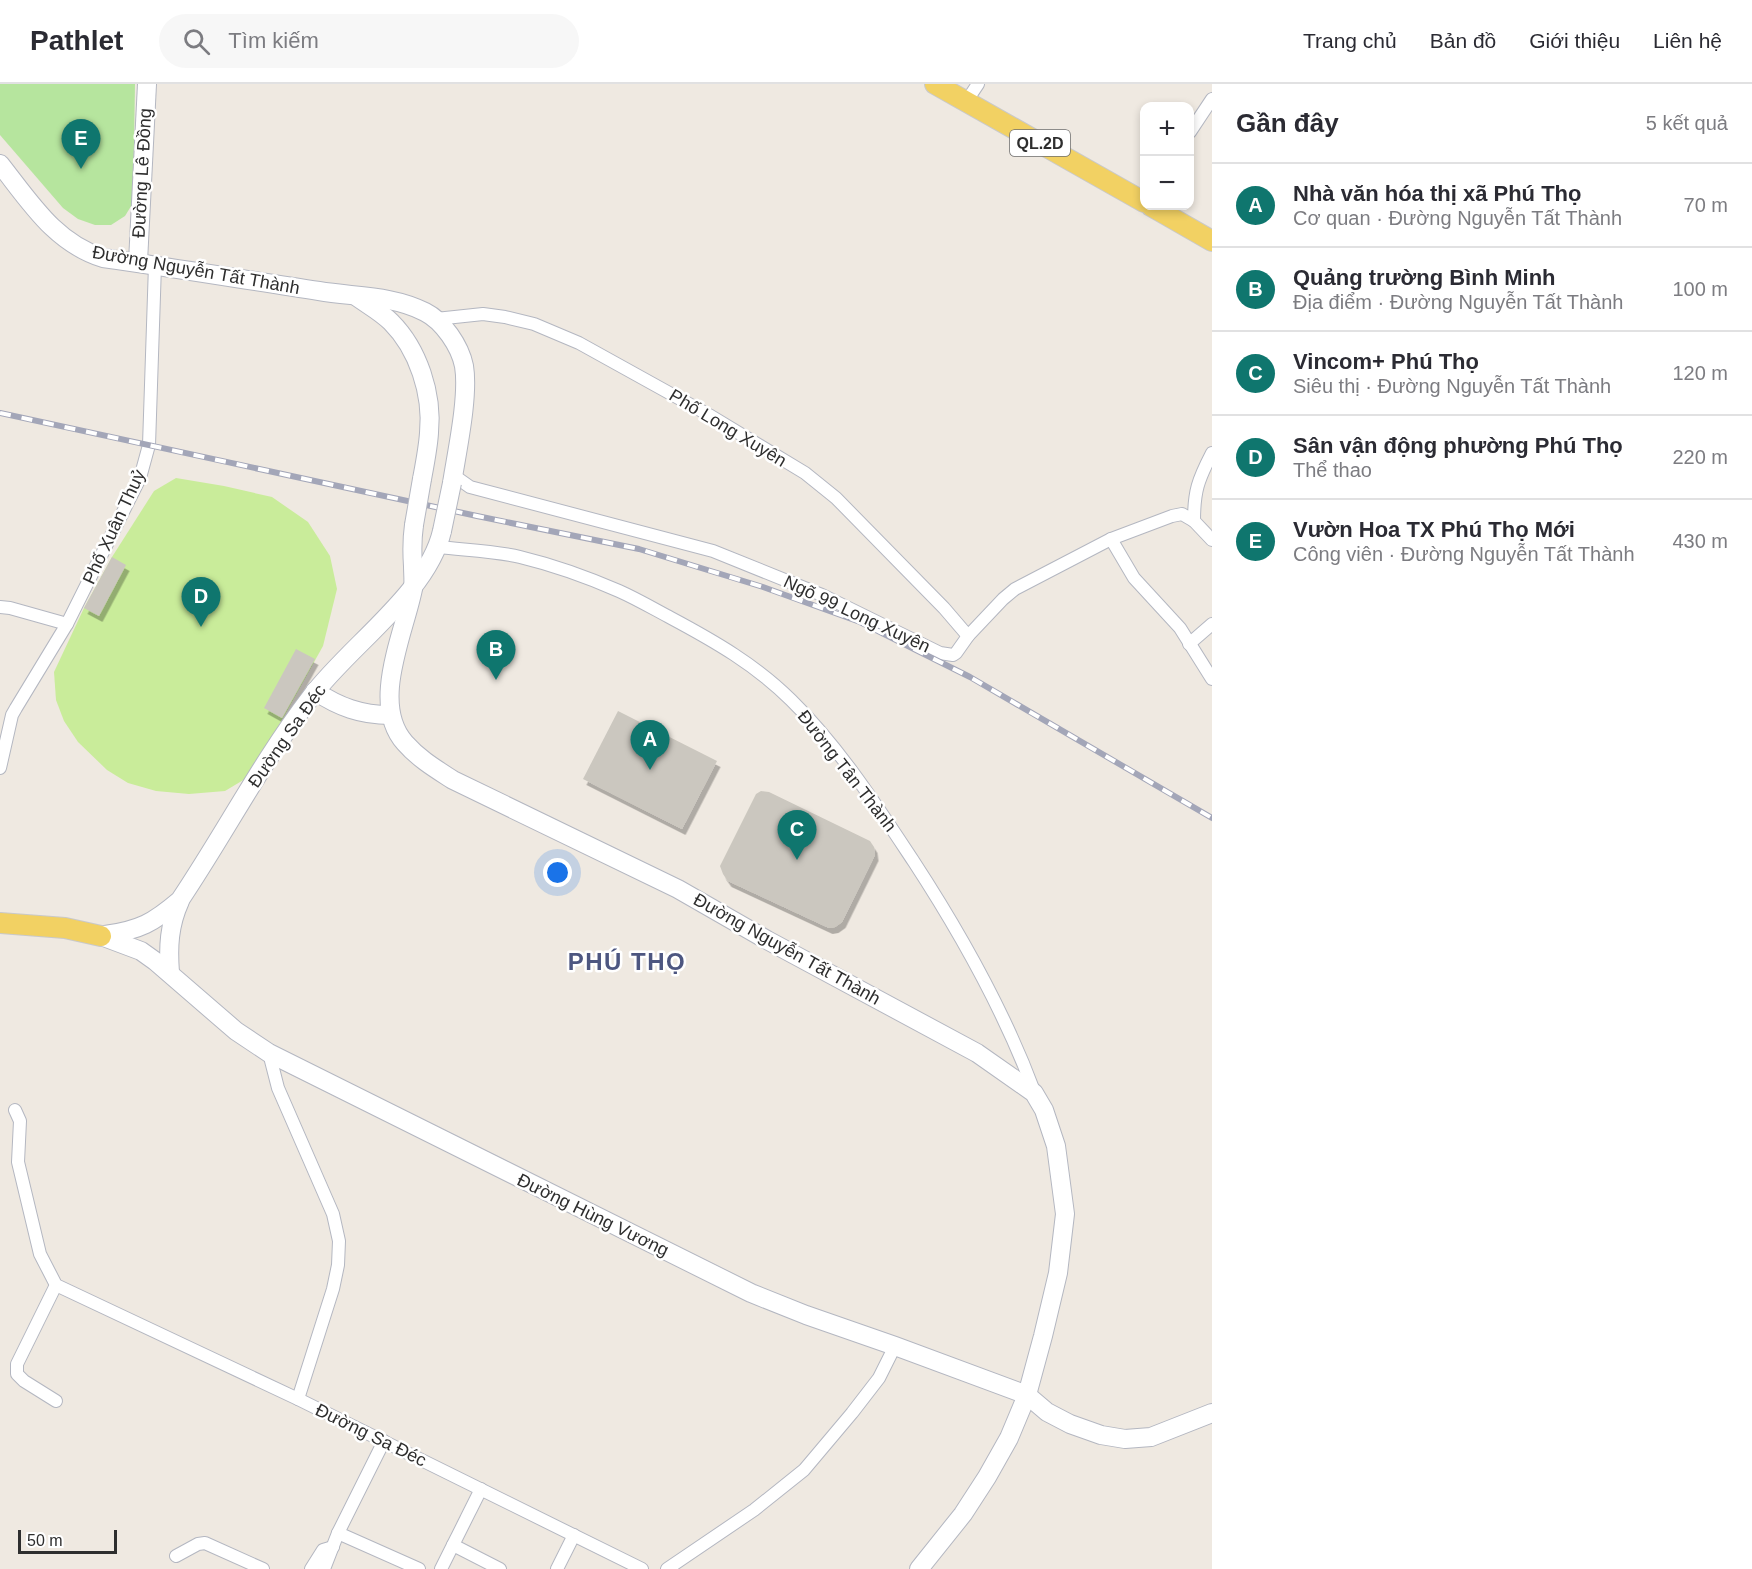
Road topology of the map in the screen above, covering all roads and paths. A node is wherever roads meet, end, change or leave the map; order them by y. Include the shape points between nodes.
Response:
1 (147, 84) edge
2 (935, 84) edge
3 (978, 84) edge
4 (1212, 99) edge
5 (966, 102) junction
6 (1194, 126) edge
7 (0, 164) edge
8 (1140, 200) edge
9 (1158, 210) edge
10 (1212, 242) edge
11 (146, 264) junction
12 (357, 297) junction
13 (436, 319) junction
14 (1212, 453) edge
15 (453, 479) junction
16 (1194, 521) junction
17 (441, 539) junction
18 (1111, 539) junction
19 (1212, 540) edge
20 (413, 587) junction
21 (0, 607) edge
22 (68, 624) junction
23 (1212, 624) edge
24 (968, 636) junction
25 (1189, 644) junction
26 (1212, 679) edge
27 (315, 691) junction
28 (390, 715) junction
29 (0, 768) edge
30 (180, 900) junction
31 (0, 923) edge
32 (101, 936) junction
33 (170, 973) junction
34 (270, 1053) junction
35 (1034, 1093) junction
36 (15, 1110) dead end
37 (56, 1285) junction
38 (895, 1346) junction
39 (1027, 1395) junction
40 (298, 1398) junction
41 (56, 1401) dead end
42 (1211, 1417) edge
43 (384, 1441) junction
44 (481, 1489) junction
45 (339, 1533) junction
46 (574, 1535) junction
47 (453, 1545) junction
48 (333, 1547) junction
49 (176, 1556) dead end
50 (263, 1569) edge
51 (312, 1569) edge
52 (324, 1569) edge
53 (419, 1569) edge
54 (441, 1569) edge
55 (500, 1569) edge
56 (557, 1569) edge
57 (642, 1569) edge
58 (667, 1569) edge
59 (919, 1569) edge

1 - 11 main road, Đường Lê Đồng
2 - 5 main road, QL.2D
3 - 5 street
4 - 6 street
5 - 8 main road, QL.2D
7 - 11 main road, Đường Nguyễn Tất Thành via 62,237 89,254
9 - 10 main road
11 - 12 main road, Đường Nguyễn Tất Thành
11 - 22 street, Phố Xuân Thuỷ via 149,445 137,486
12 - 13 main road, Đường Nguyễn Tất Thành via 387,299
12 - 20 main road, Đường Nguyễn Tất Thành, bridge via 389,321 415,354 423,378 430,430 412,540
13 - 15 main road, Đường Nguyễn Tất Thành via 464,365
13 - 24 street, Phố Long Xuyên via 483,314 534,324 579,343 709,415 805,473 836,498
14 - 16 street via 1198,479
15 - 17 main road, Đường Nguyễn Tất Thành, bridge
15 - 24 street, Ngõ 99 Long Xuyên via 470,487 713,552 822,595 946,655 956,653
16 - 18 street, Ngõ 99 Long Xuyên via 1177,514
16 - 19 street
17 - 20 main road
17 - 35 street, Đường Tân Thành via 518,556 621,591 752,665 790,699 822,733 881,811 941,903 995,1002
18 - 24 street, Ngõ 99 Long Xuyên via 1015,589
18 - 25 street via 1134,578
20 - 27 main road, Đường Sa Đéc
20 - 28 main road via 396,655
21 - 22 street
22 - 29 street, Phố Xuân Thuỷ via 12,716
23 - 25 street
25 - 26 street
27 - 28 main road via 358,712
27 - 30 main road, Đường Sa Đéc
28 - 35 main road, Đường Nguyễn Tất Thành via 394,728 411,750 453,780 678,889 977,1053
30 - 32 main road, Đường Sa Đéc via 143,927
30 - 33 main road, Đường Sa Đéc via 168,941
31 - 32 main road, Đường Hùng Vương via 65,928
32 - 33 main road, Đường Hùng Vương via 141,951
33 - 34 main road, Đường Hùng Vương via 236,1031
34 - 38 main road, Đường Hùng Vương via 751,1293
34 - 40 street, Đường Sa Đéc via 278,1088 333,1214 339,1241 333,1289
35 - 39 main road, Đường Nguyễn Tất Thành via 1056,1146 1065,1214 1058,1273
36 - 37 street via 20,1120 18,1162 40,1254
37 - 40 street
37 - 41 street via 17,1364 17,1374 24,1381
38 - 39 main road, Đường Hùng Vương
38 - 58 street via 879,1377 804,1470 754,1510
39 - 42 main road, Đường Hùng Vương via 1058,1418 1113,1438 1151,1437
39 - 59 main road, Đường Nguyễn Tất Thành via 987,1477
40 - 43 street, Đường Sa Đéc
43 - 44 street, Đường Sa Đéc
43 - 45 street
44 - 46 street, Đường Sa Đéc
44 - 47 street
45 - 48 street
45 - 53 street
46 - 56 street
46 - 57 street, Đường Sa Đéc
47 - 54 street
47 - 55 street
48 - 51 street via 323,1550
48 - 52 street
49 - 50 street via 205,1543

